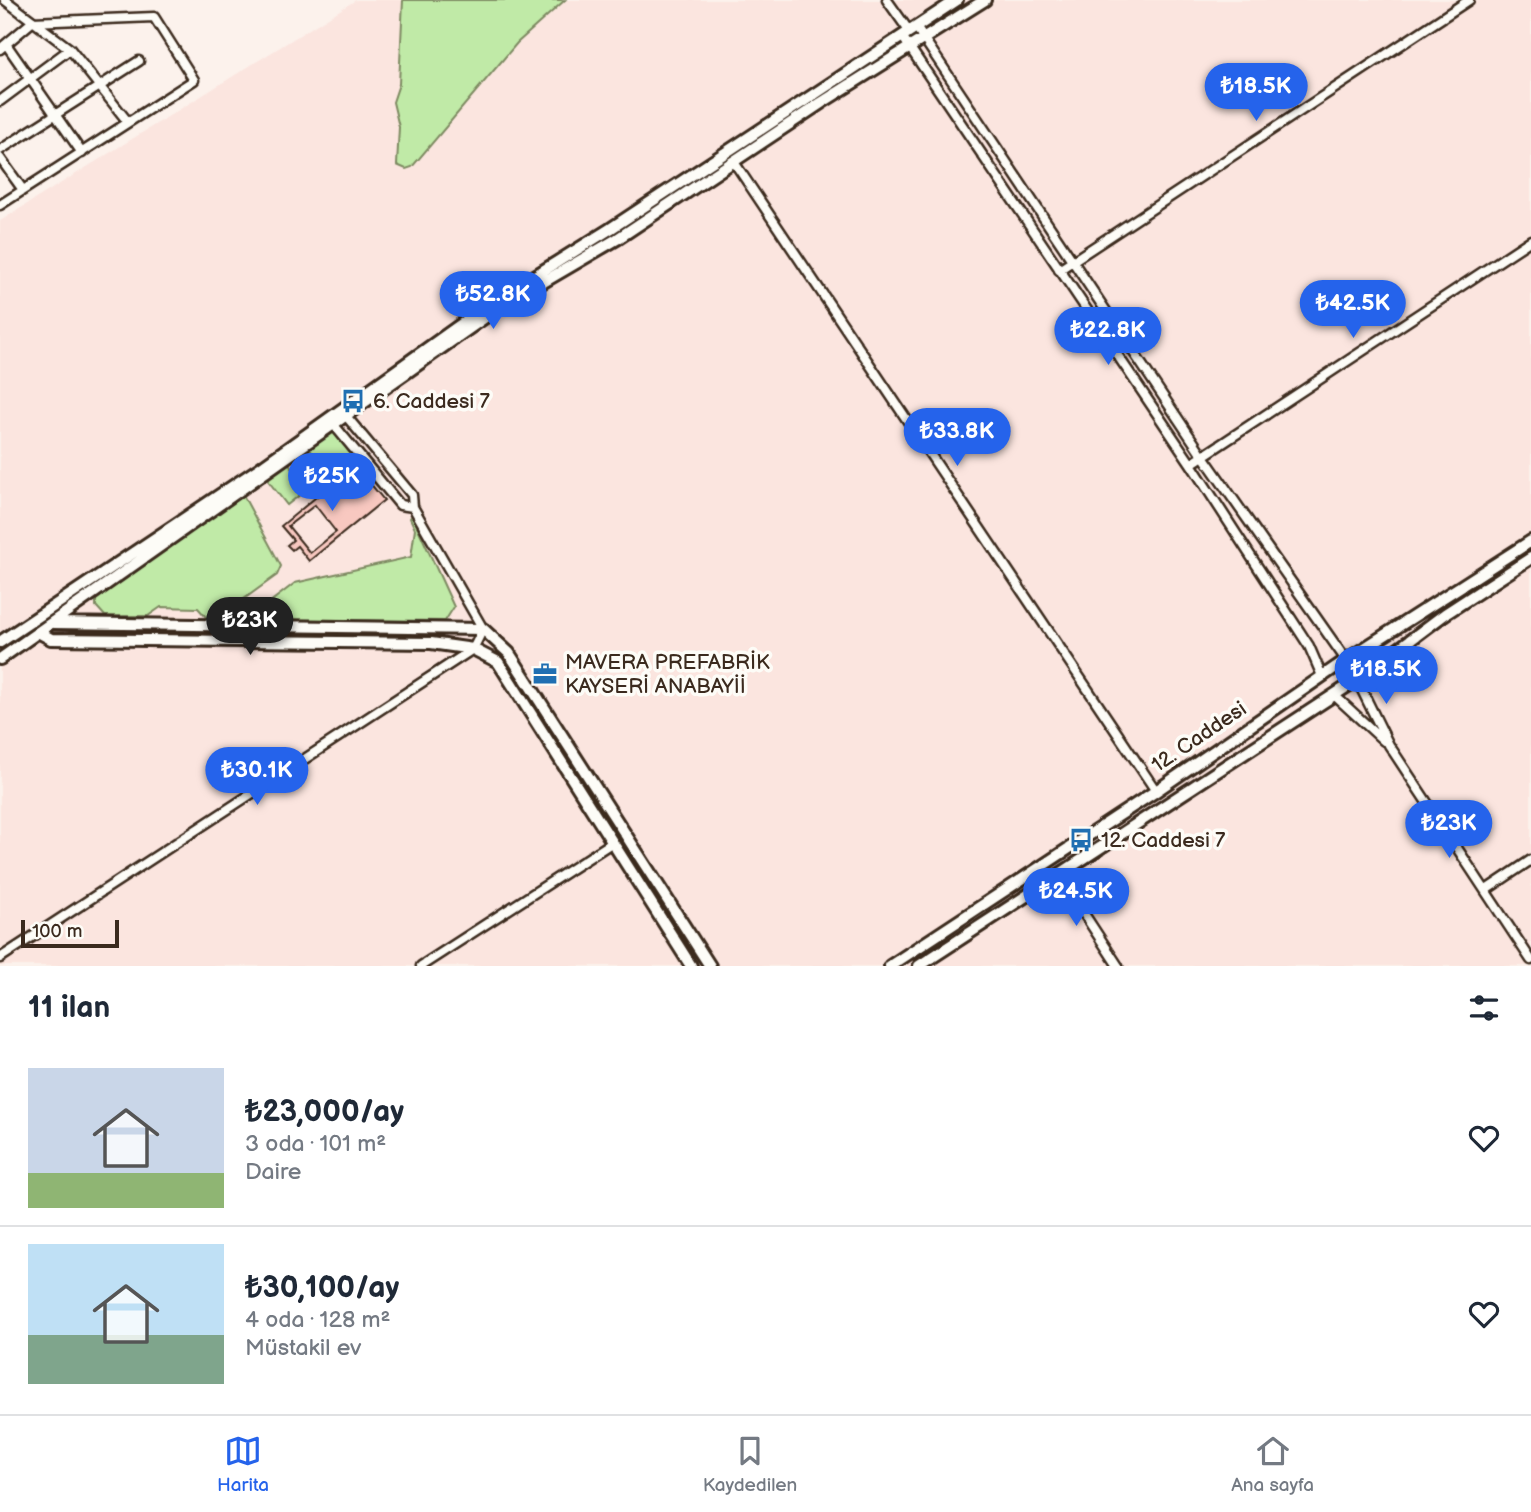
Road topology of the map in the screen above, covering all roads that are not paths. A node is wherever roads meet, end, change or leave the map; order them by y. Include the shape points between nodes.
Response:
1 (5, 0) edge
2 (887, 0) edge
3 (957, 0) edge
4 (985, 0) edge
5 (1469, 0) edge
6 (32, 22) junction
7 (909, 31) junction
8 (925, 40) junction
9 (3, 46) edge
10 (911, 48) junction
11 (70, 49) junction
12 (139, 61) dead end
13 (30, 80) junction
14 (100, 84) junction
15 (0, 101) edge
16 (54, 114) junction
17 (128, 122) junction
18 (0, 150) edge
19 (82, 153) junction
20 (0, 158) edge
21 (734, 162) junction
22 (23, 190) junction
23 (0, 205) edge
24 (1531, 240) edge
25 (1072, 261) junction
26 (1059, 270) junction
27 (346, 416) junction
28 (334, 425) junction
29 (1203, 456) junction
30 (1191, 464) junction
31 (413, 507) junction
32 (1531, 541) edge
33 (1531, 558) edge
34 (54, 623) junction
35 (483, 629) junction
36 (40, 633) junction
37 (0, 642) edge
38 (473, 649) junction
39 (0, 659) edge
40 (1346, 660) junction
41 (1322, 676) junction
42 (1357, 680) junction
43 (1334, 695) junction
44 (1389, 745) junction
45 (1156, 791) junction
46 (624, 834) junction
47 (613, 842) junction
48 (1531, 860) edge
49 (1058, 874) junction
50 (1486, 890) junction
51 (0, 958) edge
52 (1531, 960) edge
53 (421, 966) edge
54 (691, 966) edge
55 (710, 966) edge
56 (890, 966) edge
57 (919, 966) edge
58 (1118, 966) edge

1 - 6 street
2 - 7 street
3 - 7 street
4 - 8 street
5 - 25 street
6 - 9 street
6 - 11 street
6 - 17 street via 154,17 194,80
7 - 8 street
7 - 10 street
7 - 37 street via 488,305 257,470
8 - 10 street
8 - 25 street
9 - 13 street
10 - 21 street
10 - 26 street
11 - 13 street
11 - 14 street
12 - 14 street
13 - 15 street
13 - 16 street
14 - 16 street
14 - 17 street
16 - 18 street
16 - 19 street
17 - 19 street
19 - 22 street
20 - 22 street
21 - 27 street via 495,311
21 - 45 street
22 - 23 street
24 - 29 street
25 - 26 street
25 - 29 street
26 - 30 street
27 - 28 street
27 - 31 street via 412,495
28 - 31 street via 400,505
28 - 34 street
29 - 30 street
29 - 40 street
30 - 41 street via 1309,646
31 - 35 street
32 - 40 street, 12. Caddesi
33 - 42 street, 12. Caddesi via 1445,614
34 - 35 street
34 - 36 street
35 - 38 street
35 - 46 street via 509,653
36 - 38 street via 51,639 431,643
36 - 39 street
38 - 47 street via 498,662
38 - 51 street
40 - 41 street, 12. Caddesi
40 - 42 street
41 - 43 street
41 - 45 street, 12. Caddesi
42 - 43 street, 12. Caddesi
42 - 44 street
43 - 44 street
43 - 49 street, 12. Caddesi
44 - 50 street
45 - 56 street, 12. Caddesi
46 - 47 street
46 - 55 street
47 - 53 street
47 - 54 street
48 - 50 street
49 - 57 street, 12. Caddesi
49 - 58 street
50 - 52 street

